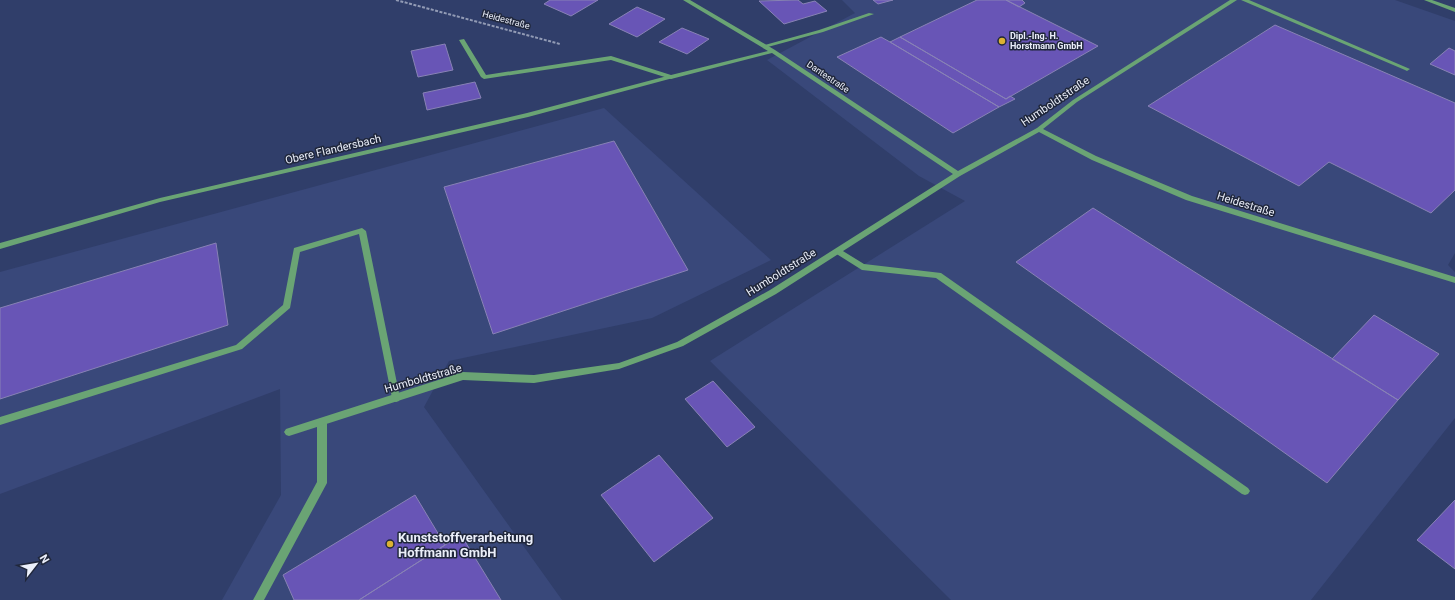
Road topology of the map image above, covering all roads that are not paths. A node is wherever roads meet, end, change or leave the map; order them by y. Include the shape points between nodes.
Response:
1 (686, 0) edge
2 (1234, 0) edge
3 (1244, 0) edge
4 (1427, 0) edge
5 (1455, 10) edge
6 (871, 14) dead end
7 (462, 40) dead end
8 (764, 46) junction
9 (773, 50) junction
10 (1407, 68) dead end
11 (671, 77) junction
12 (1039, 129) junction
13 (958, 174) junction
14 (0, 246) edge
15 (838, 251) junction
16 (1455, 280) edge
17 (396, 398) junction
18 (0, 421) edge
19 (322, 422) junction
20 (289, 432) dead end
21 (1245, 491) dead end
22 (258, 600) edge

1 - 8 street, Dantestraße
2 - 12 street, Humboldtstraße via 1075,101
3 - 10 street
4 - 5 street
6 - 8 street
7 - 11 street via 484,77 611,58
8 - 9 street, Dantestraße
9 - 11 street
9 - 13 street, Dantestraße
11 - 14 street, Obere Flandersbach via 528,115 160,200
12 - 13 street, Humboldtstraße
12 - 16 street, Heidestraße via 1094,158 1189,198
13 - 15 street, Humboldtstraße
15 - 17 street, Humboldtstraße via 773,292 680,344 619,366 534,379 463,376
15 - 21 street via 862,267 938,275
17 - 18 street via 362,231 297,250 287,306 239,347
17 - 19 street, Humboldtstraße
19 - 20 street, Humboldtstraße
19 - 22 street via 322,483

